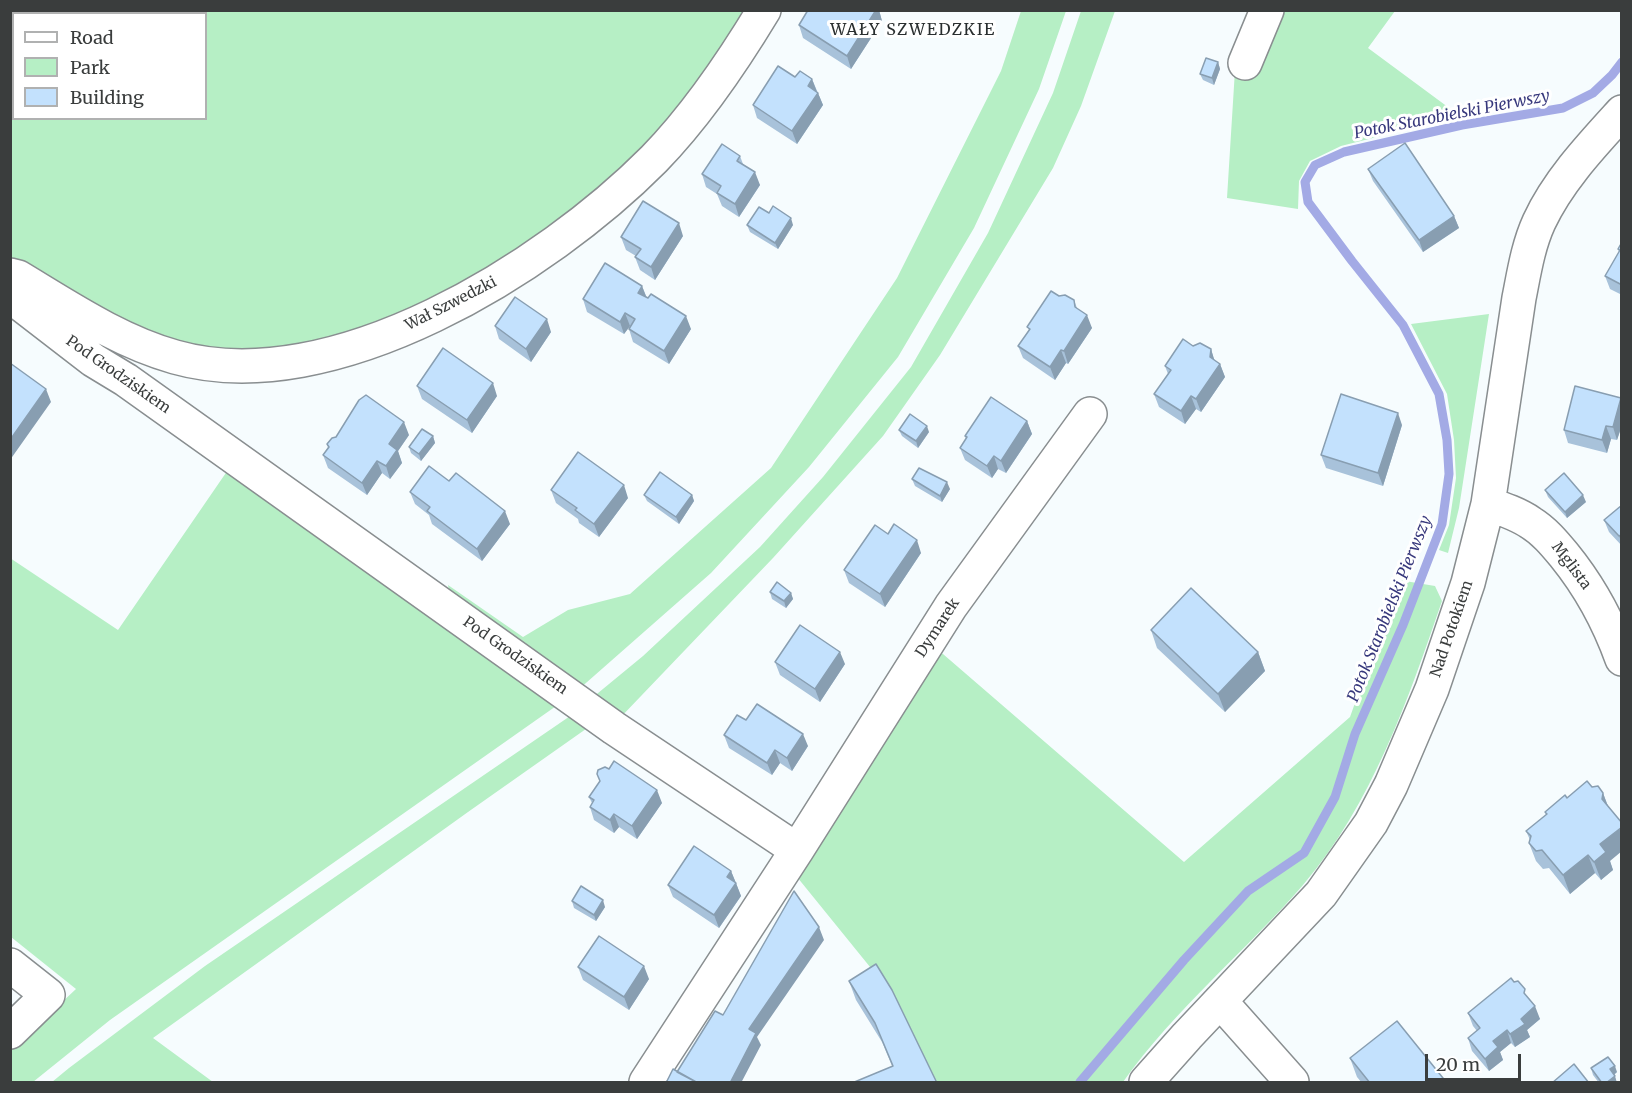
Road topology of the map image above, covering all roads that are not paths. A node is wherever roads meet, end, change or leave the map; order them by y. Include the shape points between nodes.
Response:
1 (764, 10) edge
2 (1268, 10) edge
3 (1245, 63) dead end
4 (1617, 126) edge
5 (10, 275) edge
6 (10, 296) edge
7 (1090, 414) dead end
8 (1488, 504) junction
9 (1622, 659) edge
10 (797, 850) junction
11 (10, 965) edge
12 (1220, 1000) junction
13 (10, 1032) edge
14 (646, 1083) edge
15 (1146, 1083) edge
16 (1292, 1083) edge

1 - 5 street, Wał Szwedzki via 736,58 696,111 654,159 604,204 554,245 486,287 419,323 372,340 307,359 265,366 176,357 92,322
2 - 3 street
4 - 8 street, Nad Potokiem via 1564,179 1538,224 1530,247
6 - 10 street, Pod Grodziskiem via 93,360 615,728
7 - 10 street, Dymarek via 951,606
8 - 9 street, Mglista via 1531,523 1548,536 1603,612
8 - 12 street, Nad Potokiem via 1468,583 1432,689 1371,823 1321,894
10 - 14 street
11 - 13 street via 48,996
12 - 15 street, Nad Potokiem
12 - 16 street

